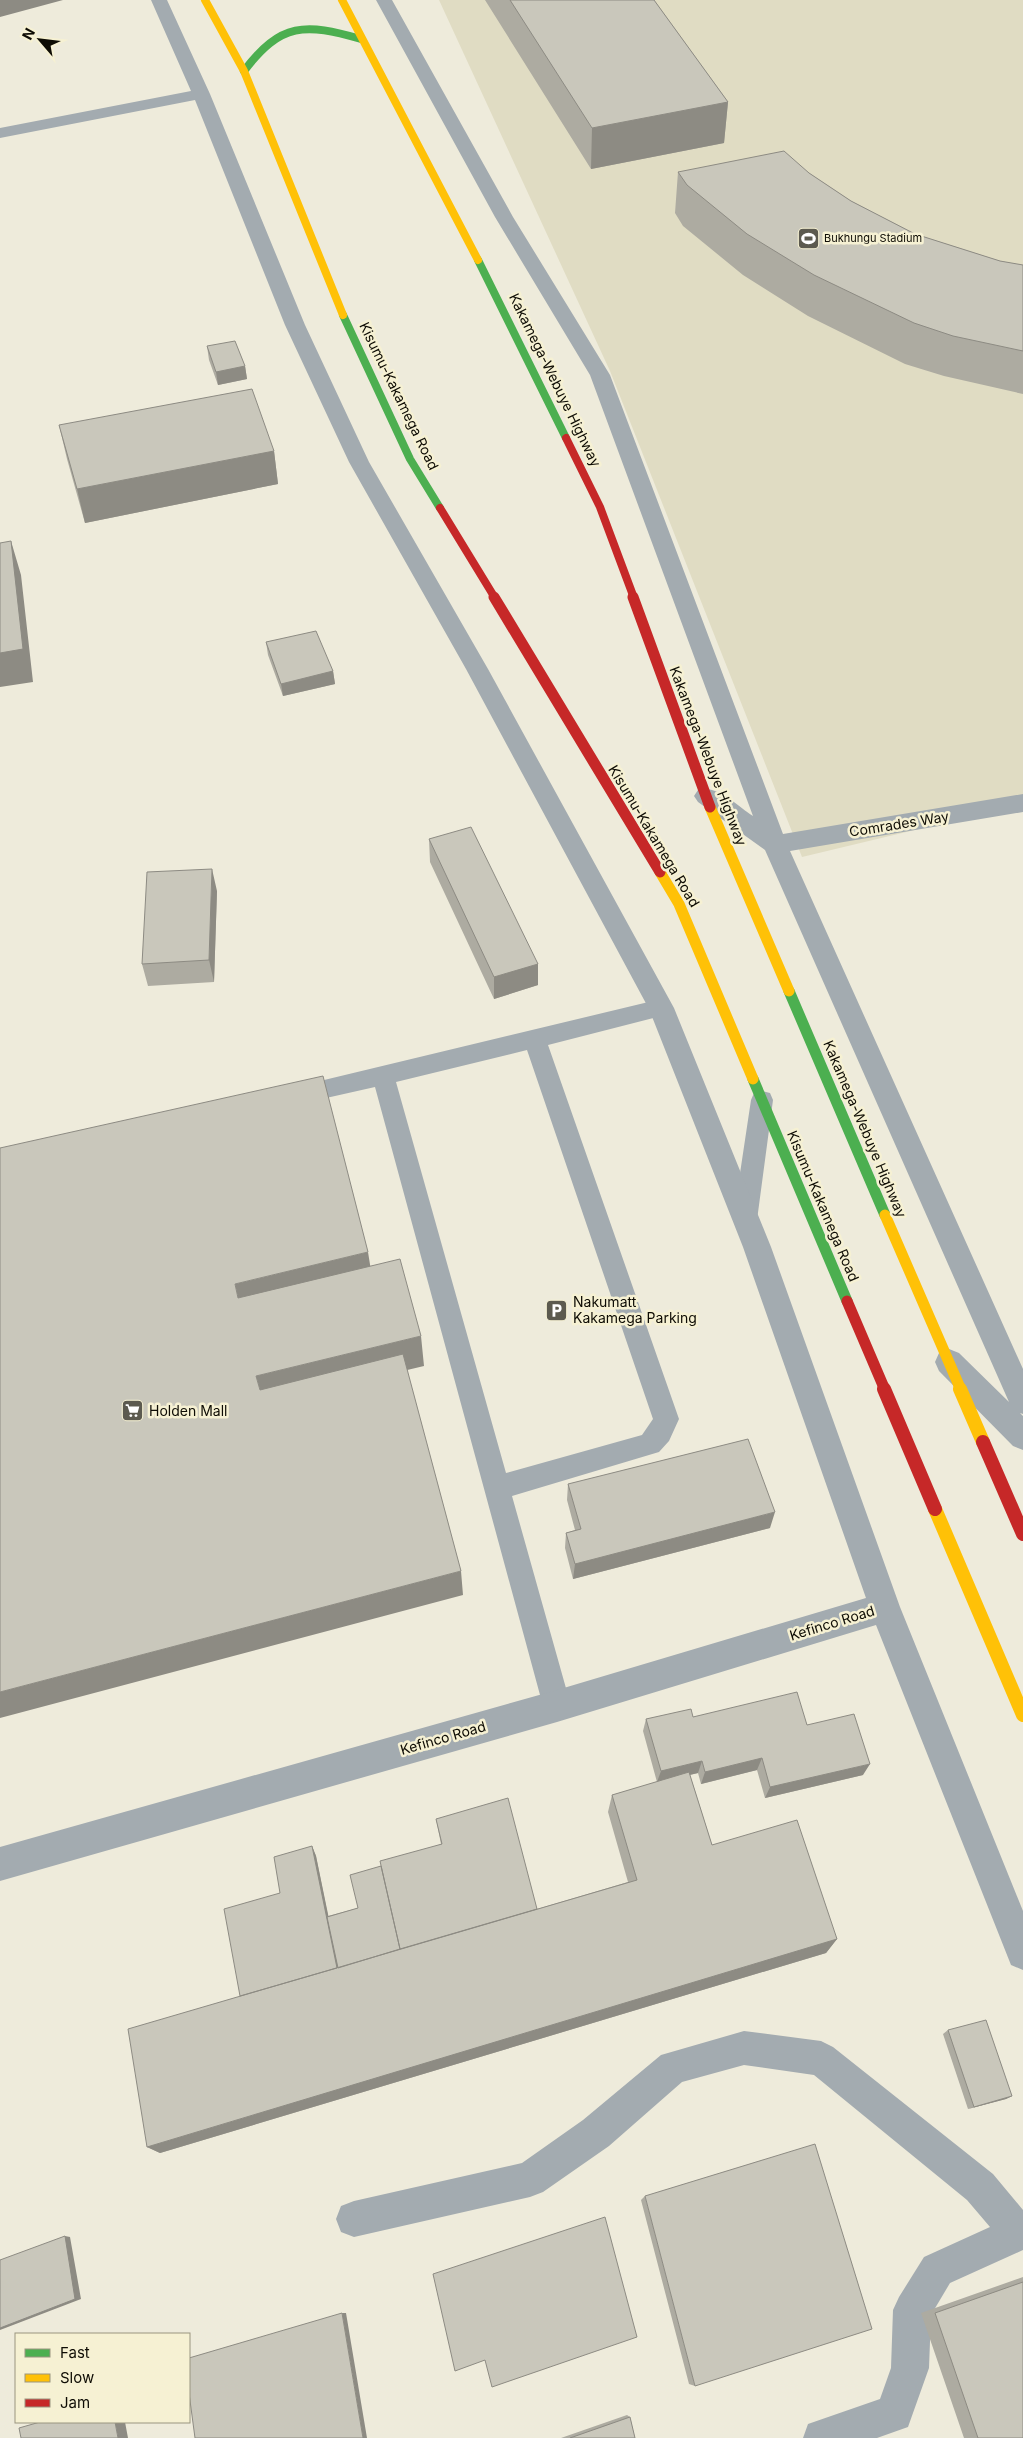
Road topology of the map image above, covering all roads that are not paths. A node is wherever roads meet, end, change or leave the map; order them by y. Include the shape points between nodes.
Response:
1 (159, 0) edge
2 (205, 0) edge
3 (342, 0) edge
4 (384, 0) edge
5 (361, 39) junction
6 (244, 71) junction
7 (201, 94) junction
8 (0, 133) edge
9 (706, 796) junction
10 (1023, 803) edge
11 (775, 844) junction
12 (661, 1008) junction
13 (535, 1039) junction
14 (383, 1076) junction
15 (278, 1100) edge
16 (762, 1100) junction
17 (745, 1220) junction
18 (949, 1362) junction
19 (1023, 1401) edge
20 (1023, 1436) edge
21 (497, 1488) junction
22 (1023, 1534) edge
23 (885, 1607) junction
24 (557, 1706) junction
25 (1023, 1715) edge
26 (0, 1864) edge
27 (1023, 1953) edge
28 (354, 2219) dead end
29 (1021, 2232) edge
30 (822, 2438) edge

1 - 7 street
2 - 6 highway, Kisumu-Kakamega Road
3 - 5 highway, Kakamega-Webuye Highway
4 - 11 street via 504,217 600,375
5 - 6 highway via 336,31 309,28 283,32 260,46
5 - 9 highway, Kakamega-Webuye Highway via 495,293 600,506
6 - 16 highway, Kisumu-Kakamega Road via 339,306 410,459 679,904
7 - 8 street
7 - 12 street via 295,325 358,462 478,669
9 - 11 street
9 - 18 highway, Kakamega-Webuye Highway
10 - 11 street, Comrades Way
11 - 19 street
12 - 13 lane
12 - 17 street
13 - 14 lane
13 - 21 lane via 666,1419 650,1444
14 - 15 lane
14 - 21 lane
16 - 17 lane
16 - 25 highway, Kisumu-Kakamega Road
17 - 23 street
18 - 20 street
18 - 22 highway, Kakamega-Webuye Highway
21 - 24 lane
23 - 24 street, Kefinco Road
23 - 27 street
24 - 26 street, Kefinco Road
28 - 29 street via 530,2179 596,2133 673,2067 744,2048 821,2059 980,2187
29 - 30 street via 936,2270 912,2310 910,2368 894,2412

